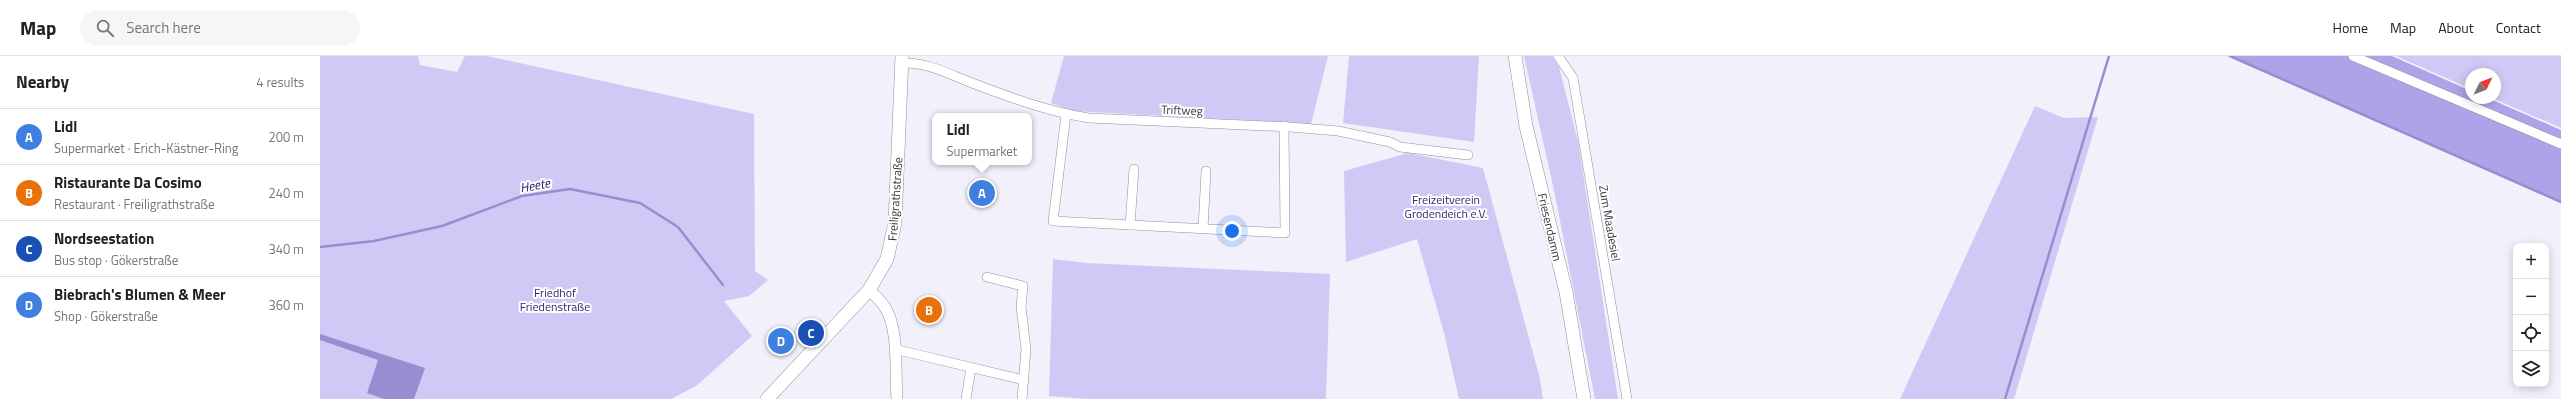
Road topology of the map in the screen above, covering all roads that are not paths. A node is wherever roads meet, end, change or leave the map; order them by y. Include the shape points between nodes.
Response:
1 (1515, 56) edge
2 (1558, 56) edge
3 (2353, 56) edge
4 (902, 59) edge
5 (1066, 115) junction
6 (1284, 126) junction
7 (2561, 144) edge
8 (1468, 155) dead end
9 (1134, 168) dead end
10 (1206, 171) dead end
11 (1130, 225) junction
12 (1203, 229) junction
13 (987, 277) dead end
14 (869, 290) junction
15 (894, 350) junction
16 (971, 368) junction
17 (1024, 380) junction
18 (767, 399) edge
19 (897, 399) edge
20 (966, 399) edge
21 (1022, 399) edge
22 (1584, 399) edge
23 (1627, 399) edge

1 - 22 main road, Friesendamm via 1526,126 1566,292
2 - 23 street, Zum Maadesiel via 1573,78
3 - 7 street
4 - 5 street, Triftweg via 928,65
4 - 14 main road, Freiligrathstraße via 895,223 887,259
5 - 6 street, Triftweg
5 - 11 street via 1053,221
6 - 8 street, Triftweg via 1338,131 1390,142 1400,147
6 - 12 street via 1285,232
9 - 11 street
10 - 12 street
11 - 12 street
13 - 17 street via 1023,286 1021,306 1026,349
14 - 15 street via 886,308 890,317
14 - 18 main road, Freiligrathstraße
15 - 16 street
15 - 19 street
16 - 17 street
16 - 20 street
17 - 21 street

